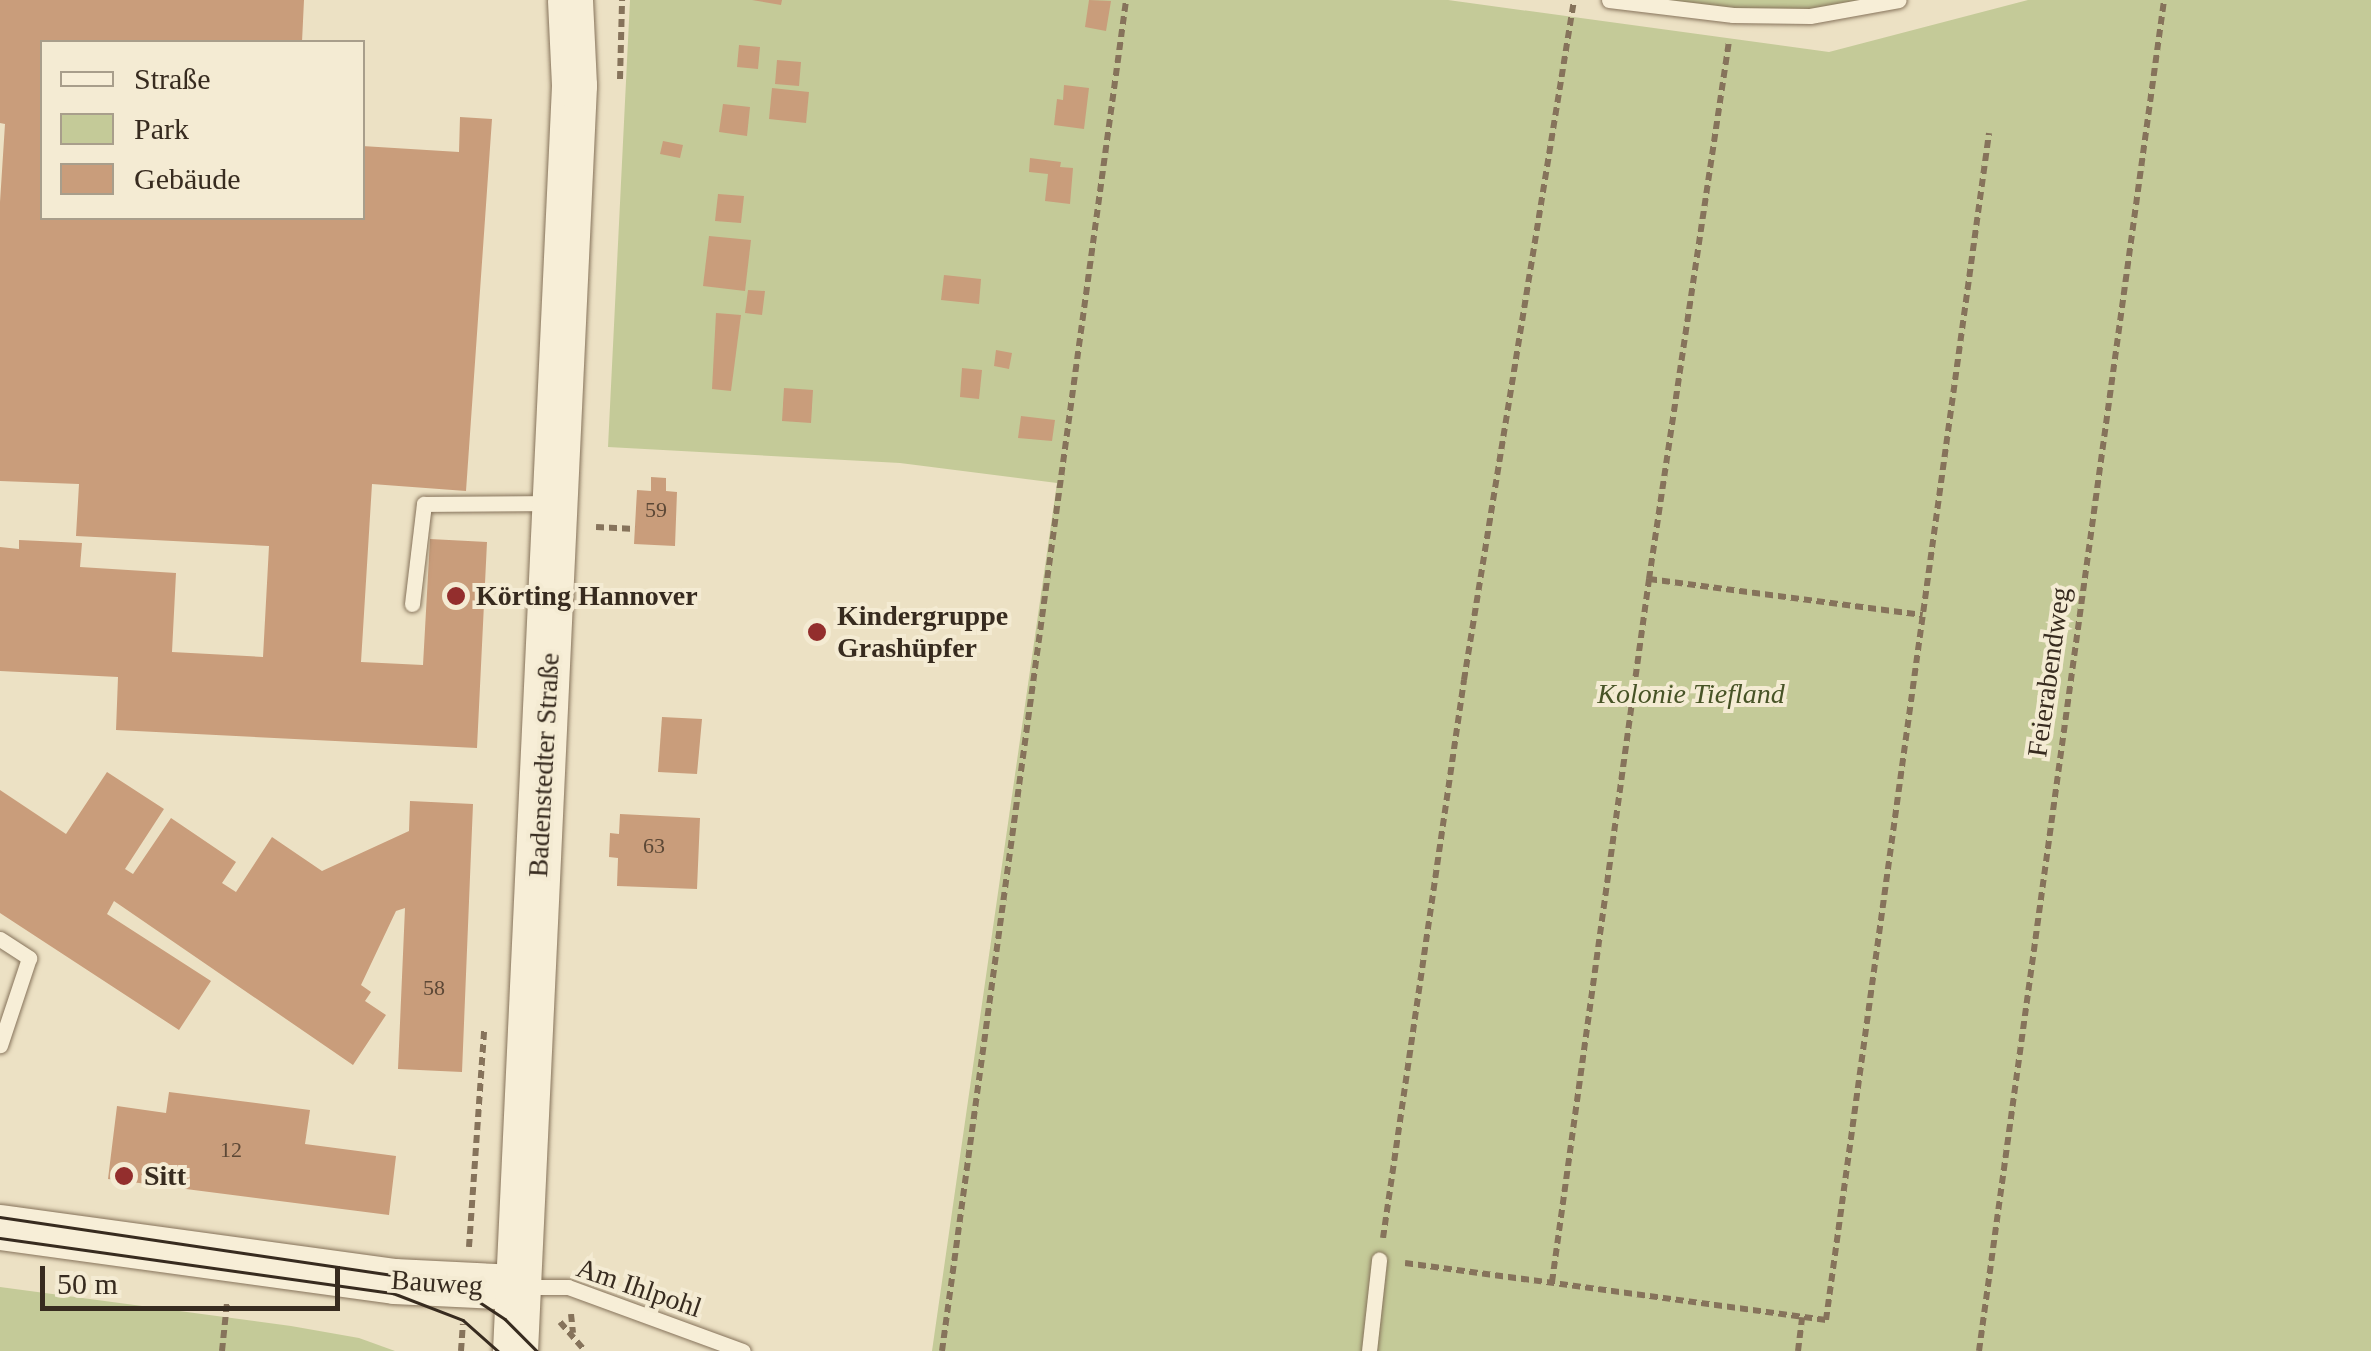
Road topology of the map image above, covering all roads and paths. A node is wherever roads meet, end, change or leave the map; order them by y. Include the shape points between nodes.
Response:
1 (570, 0) edge
2 (1126, 0) edge
3 (1574, 0) edge
4 (1610, 0) edge
5 (1899, 0) edge
6 (2164, 0) edge
7 (1733, 14) junction
8 (1989, 132) dead end
9 (556, 503) junction
10 (603, 527) dead end
11 (635, 529) dead end
12 (1649, 579) junction
13 (412, 604) dead end
14 (1922, 615) junction
15 (0, 938) edge
16 (0, 1046) edge
17 (0, 1226) edge
18 (1380, 1260) junction
19 (1552, 1282) junction
20 (517, 1287) junction
21 (227, 1303) dead end
22 (1802, 1317) junction
23 (573, 1333) dead end
24 (222, 1351) edge
25 (516, 1351) edge
26 (584, 1351) edge
27 (743, 1351) edge
28 (942, 1351) edge
29 (1368, 1351) edge
30 (1798, 1351) edge
31 (1979, 1351) edge

1 - 9 street, Badenstedter Straße via 574,85
2 - 28 path
3 - 18 path via 1467,660
4 - 7 lane
5 - 7 lane via 1810,16
6 - 31 path, Feierabendweg
7 - 12 path
8 - 14 path
9 - 13 lane via 424,504
9 - 20 street, Badenstedter Straße
10 - 11 path
12 - 14 path
12 - 19 path
14 - 22 path via 1826,1320
15 - 16 lane via 29,958
17 - 20 street, Bauweg via 394,1281
18 - 19 path
18 - 29 lane
19 - 22 path
20 - 25 street, Badenstedter Straße
20 - 27 lane, Am Ihlpohl via 568,1286
21 - 24 path
22 - 30 path
23 - 26 path

